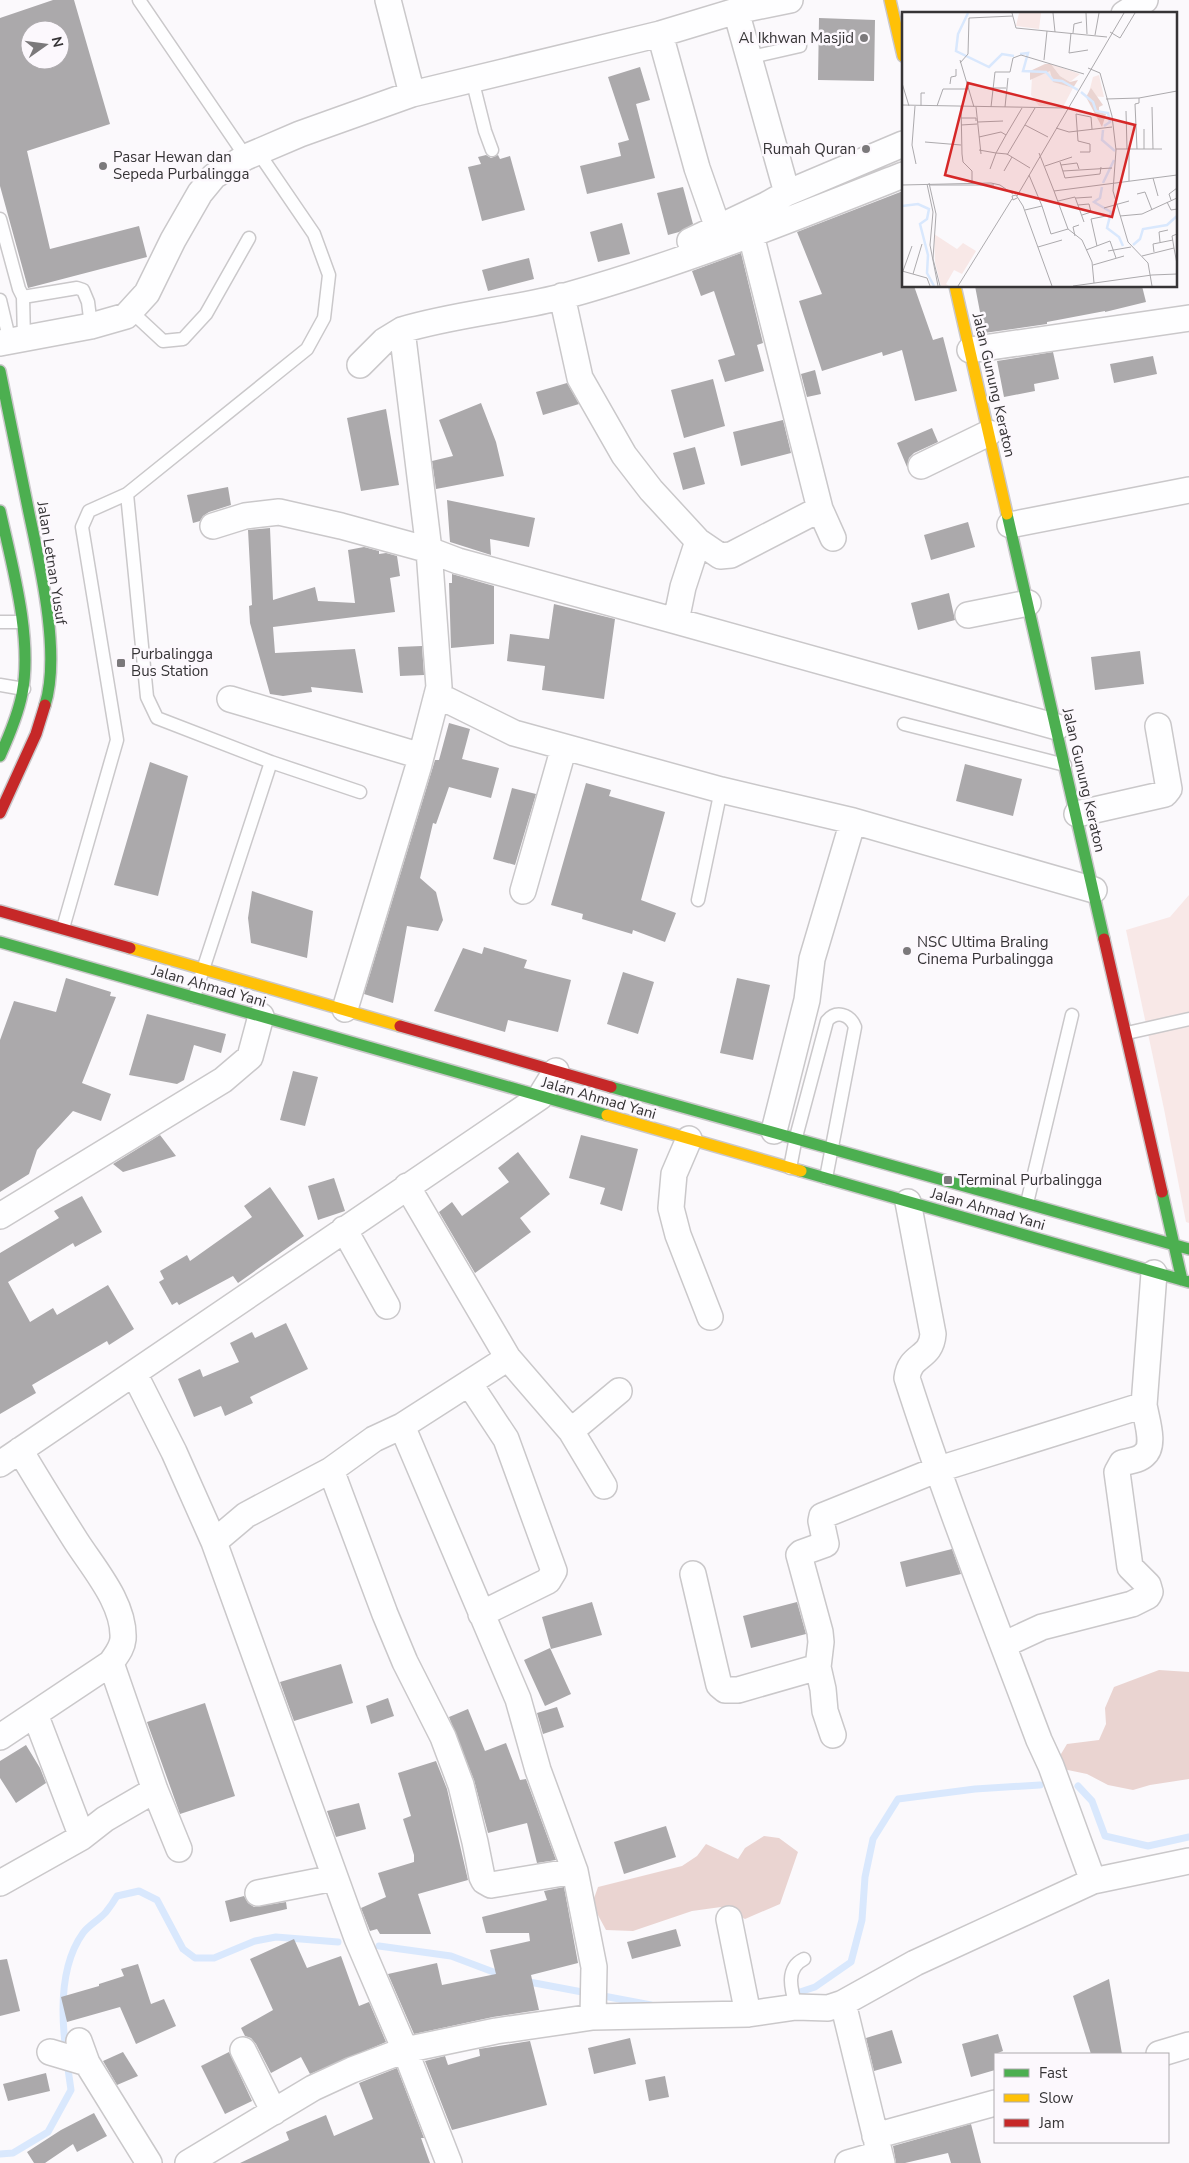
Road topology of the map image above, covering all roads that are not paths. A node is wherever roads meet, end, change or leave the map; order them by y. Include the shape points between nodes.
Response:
1 (139, 0) edge
2 (388, 0) edge
3 (790, 0) edge
4 (890, 0) edge
5 (1117, 0) edge
6 (1145, 0) edge
7 (736, 11) junction
8 (1121, 12) edge
9 (1125, 12) edge
10 (660, 34) junction
11 (800, 46) dead end
12 (902, 52) edge
13 (747, 58) junction
14 (472, 79) junction
15 (412, 94) junction
16 (902, 144) edge
17 (492, 150) dead end
18 (252, 155) junction
19 (902, 175) edge
20 (787, 193) junction
21 (0, 219) edge
22 (718, 228) junction
23 (751, 235) junction
24 (249, 238) dead end
25 (955, 288) edge
26 (562, 296) junction
27 (23, 297) junction
28 (0, 300) edge
29 (446, 304) dead end
30 (126, 316) junction
31 (1189, 318) edge
32 (91, 326) junction
33 (402, 330) junction
34 (11, 342) edge
35 (970, 350) junction
36 (360, 365) dead end
37 (0, 371) edge
38 (989, 433) junction
39 (921, 466) dead end
40 (1189, 490) edge
41 (127, 494) junction
42 (820, 509) junction
43 (0, 512) edge
44 (1010, 524) junction
45 (213, 526) dead end
46 (832, 538) dead end
47 (698, 541) junction
48 (429, 550) junction
49 (1028, 603) junction
50 (968, 615) dead end
51 (676, 621) junction
52 (0, 622) edge
53 (20, 622) junction
54 (0, 685) edge
55 (23, 689) junction
56 (49, 692) junction
57 (437, 695) junction
58 (230, 699) dead end
59 (904, 724) dead end
60 (1158, 726) dead end
61 (1057, 727) junction
62 (564, 747) junction
63 (0, 756) edge
64 (421, 756) junction
65 (270, 762) junction
66 (1065, 765) junction
67 (721, 790) junction
68 (360, 792) dead end
69 (0, 813) edge
70 (1077, 814) junction
71 (853, 822) junction
72 (1094, 890) junction
73 (524, 891) dead end
74 (698, 900) dead end
75 (0, 911) edge
76 (63, 928) junction
77 (0, 942) edge
78 (202, 968) junction
79 (194, 997) junction
80 (345, 1009) junction
81 (1072, 1015) dead end
82 (261, 1016) junction
83 (1189, 1019) edge
84 (1127, 1033) junction
85 (556, 1071) junction
86 (540, 1097) junction
87 (785, 1134) junction
88 (689, 1139) junction
89 (832, 1147) junction
90 (790, 1168) junction
91 (826, 1178) junction
92 (407, 1186) junction
93 (908, 1202) junction
94 (1027, 1203) junction
95 (0, 1216) edge
96 (344, 1229) junction
97 (1175, 1245) junction
98 (1189, 1249) edge
99 (1154, 1272) junction
100 (1186, 1281) edge
101 (387, 1306) dead end
102 (710, 1317) dead end
103 (508, 1358) junction
104 (134, 1374) junction
105 (469, 1383) junction
106 (619, 1391) dead end
107 (1144, 1405) junction
108 (402, 1426) junction
109 (571, 1431) junction
110 (10, 1457) edge
111 (331, 1470) junction
112 (936, 1470) junction
113 (604, 1486) dead end
114 (214, 1542) junction
115 (694, 1574) dead end
116 (481, 1614) junction
117 (1003, 1645) junction
118 (111, 1663) junction
119 (818, 1667) junction
120 (35, 1714) junction
121 (832, 1735) dead end
122 (0, 1737) edge
123 (154, 1790) junction
124 (82, 1836) junction
125 (179, 1849) dead end
126 (1189, 1861) edge
127 (575, 1870) junction
128 (334, 1878) junction
129 (1093, 1881) junction
130 (0, 1884) edge
131 (258, 1893) dead end
132 (729, 1919) dead end
133 (804, 1959) dead end
134 (794, 1998) junction
135 (843, 2003) junction
136 (747, 2005) junction
137 (594, 2011) junction
138 (1189, 2045) edge
139 (243, 2050) dead end
140 (405, 2050) junction
141 (1162, 2053) edge
142 (71, 2054) dead end
143 (994, 2103) edge
144 (274, 2112) junction
145 (879, 2151) edge
146 (149, 2163) edge
147 (188, 2163) edge
148 (449, 2163) edge
149 (848, 2163) edge

1 - 18 lane
2 - 15 street
3 - 7 street
4 - 12 main road
5 - 8 street
6 - 9 street
7 - 10 street
7 - 13 street
10 - 14 street
10 - 22 street via 697,168
11 - 13 lane
13 - 20 street
14 - 15 street
14 - 17 lane
15 - 18 street via 300,134
16 - 20 street
18 - 30 street via 214,176 200,193 147,293
18 - 41 lane via 314,234 329,275 324,318 307,349
19 - 23 street
20 - 22 street
21 - 27 lane
22 - 29 street via 682,245 592,274
23 - 26 street
23 - 42 street
24 - 30 lane via 206,314 183,339 163,341 134,314
25 - 35 main road, Jalan Gunung Keraton
26 - 33 street
26 - 47 street via 580,378 624,455
27 - 32 lane via 77,288 83,290
27 - 34 lane
28 - 34 lane
30 - 32 street
31 - 35 street
32 - 34 street
33 - 36 street via 384,341
33 - 48 street
35 - 38 main road, Jalan Gunung Keraton
37 - 56 main road, Jalan Letnan Yusuf via 43,581 50,651
38 - 39 street
38 - 44 main road, Jalan Gunung Keraton
40 - 44 street
41 - 65 lane via 147,697 157,718
41 - 76 lane via 90,511 82,527 117,740
42 - 46 street
42 - 47 street via 731,555 720,556
43 - 53 main road
44 - 49 main road, Jalan Gunung Keraton
45 - 48 street via 245,516 279,512
47 - 51 street
48 - 51 street via 458,561
48 - 57 street
49 - 50 street
49 - 61 main road, Jalan Gunung Keraton
51 - 61 street
52 - 53 lane
53 - 55 main road via 24,655
54 - 55 lane
55 - 56 lane
55 - 63 main road
56 - 69 main road, Jalan Letnan Yusuf via 36,734
57 - 62 street via 514,733
57 - 64 street
58 - 64 street
59 - 66 lane
60 - 70 street via 1168,792
61 - 66 main road, Jalan Gunung Keraton
62 - 67 street
62 - 73 street
64 - 80 street
65 - 68 lane
65 - 78 lane
66 - 70 main road, Jalan Gunung Keraton
67 - 71 street
67 - 74 lane
70 - 72 main road, Jalan Gunung Keraton
71 - 72 street
71 - 87 street via 812,959
72 - 84 main road, Jalan Gunung Keraton
75 - 76 main road, Jalan Ahmad Yani
76 - 78 main road, Jalan Ahmad Yani
77 - 79 main road, Jalan Ahmad Yani
78 - 79 lane
78 - 80 main road, Jalan Ahmad Yani
79 - 82 main road, Jalan Ahmad Yani
80 - 85 main road, Jalan Ahmad Yani
81 - 94 lane
82 - 86 main road, Jalan Ahmad Yani
82 - 95 street via 250,1058 223,1080
83 - 84 lane
84 - 97 main road, Jalan Gunung Keraton
85 - 86 street
85 - 87 main road, Jalan Ahmad Yani
86 - 88 main road, Jalan Ahmad Yani
86 - 92 street
87 - 89 main road, Jalan Ahmad Yani
87 - 89 lane via 827,1021 835,1015 845,1015 855,1027
87 - 90 lane
88 - 90 main road, Jalan Ahmad Yani
88 - 102 street via 674,1174 671,1208 678,1235
89 - 91 lane
89 - 94 main road, Jalan Ahmad Yani
90 - 91 main road, Jalan Ahmad Yani
91 - 93 main road, Jalan Ahmad Yani
92 - 96 street
92 - 103 street
93 - 99 main road, Jalan Ahmad Yani
93 - 112 street via 933,1334 929,1350 912,1362 907,1378
94 - 97 main road, Jalan Ahmad Yani
96 - 101 street
96 - 104 street
97 - 98 main road, Jalan Ahmad Yani
97 - 100 main road, Jalan Gunung Keraton
99 - 100 main road, Jalan Ahmad Yani
99 - 107 street
103 - 105 street
103 - 109 street
104 - 110 street
104 - 114 street via 174,1452
105 - 108 street
105 - 116 street via 506,1439 554,1570 548,1581
106 - 109 street
107 - 112 street
107 - 117 street via 1150,1441 1148,1452 1122,1463 1117,1472 1130,1567 1148,1585 1148,1596 1132,1604 1042,1627
108 - 111 street via 374,1440
108 - 116 street
109 - 113 street
110 - 118 street via 106,1583 123,1637 122,1646
111 - 114 street via 246,1515
111 - 127 street via 402,1654 443,1737 461,1785 482,1877 491,1885
112 - 117 street
112 - 119 street via 822,1516 820,1521 826,1544 800,1554 820,1632
114 - 128 street
115 - 119 street via 719,1685 726,1690 738,1690
116 - 127 street via 518,1699 538,1770
117 - 129 street
118 - 120 street
118 - 123 street
119 - 121 street
120 - 122 street
120 - 124 street
123 - 124 street
123 - 125 street
124 - 130 street
126 - 129 street
127 - 137 street via 594,1968
128 - 131 street
128 - 140 street
129 - 135 street via 915,1963
132 - 136 street
133 - 134 lane via 791,1970
134 - 135 street via 828,2008
134 - 136 street
135 - 145 street
136 - 137 street
137 - 140 street
138 - 141 street
139 - 144 street
140 - 144 street via 352,2070
140 - 148 street
142 - 146 street
143 - 145 street
144 - 147 street
145 - 149 street

